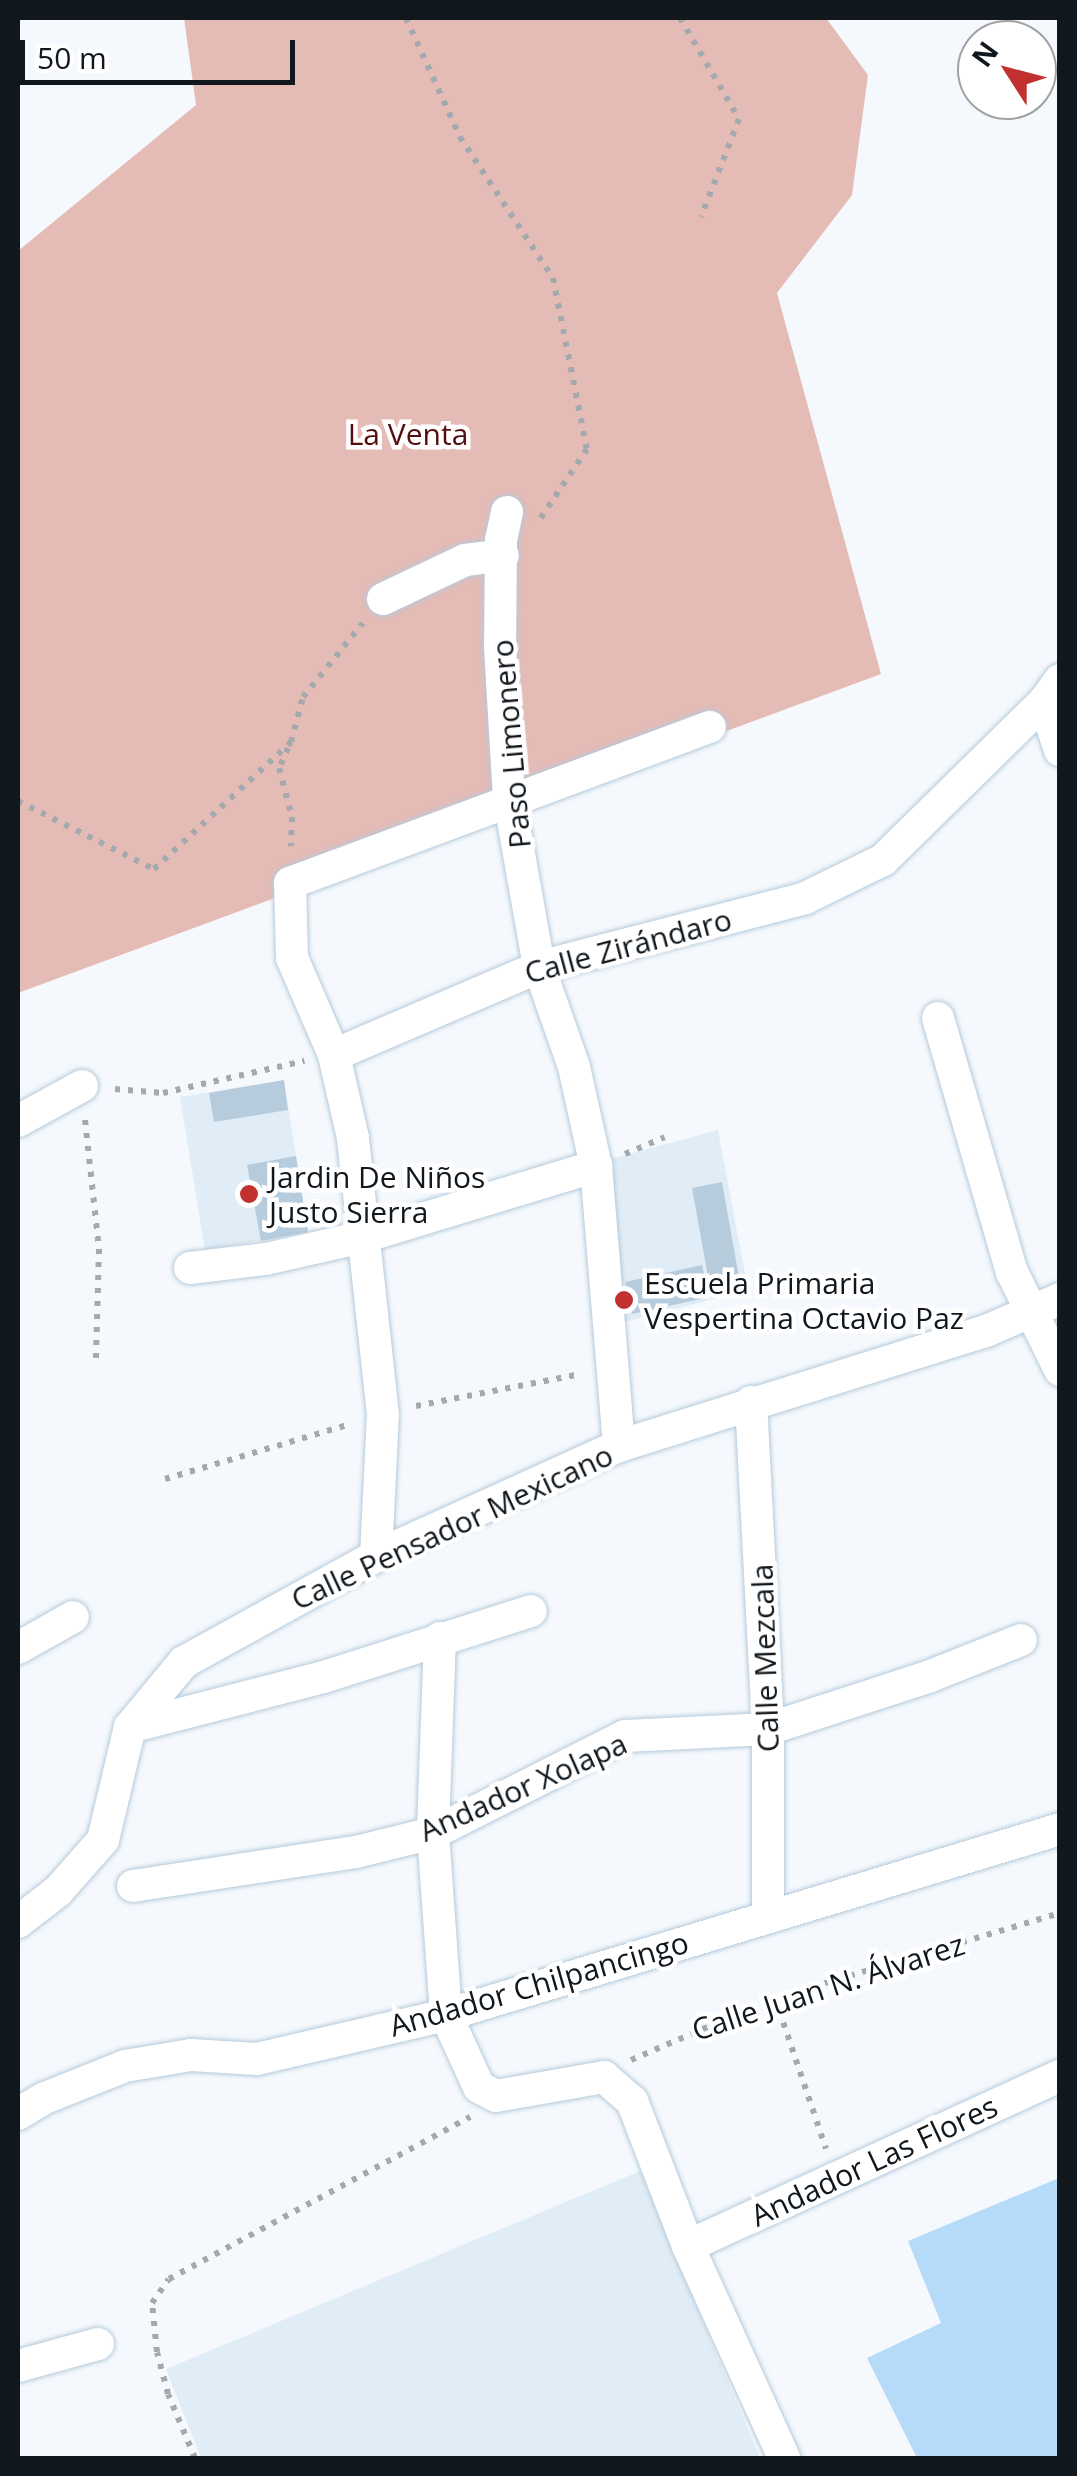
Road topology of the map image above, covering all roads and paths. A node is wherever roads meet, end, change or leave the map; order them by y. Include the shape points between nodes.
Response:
1 (406, 18) edge
2 (680, 18) edge
3 (701, 217) dead end
4 (507, 512) dead end
5 (503, 555) junction
6 (382, 599) joint
7 (1052, 691) edge
8 (710, 727) dead end
9 (291, 742) junction
10 (1060, 750) edge
11 (508, 798) junction
12 (18, 801) edge
13 (290, 882) junction
14 (539, 966) junction
15 (938, 1018) dead end
16 (334, 1055) junction
17 (82, 1086) junction
18 (18, 1120) edge
19 (596, 1166) junction
20 (362, 1238) junction
21 (190, 1268) dead end
22 (1046, 1305) edge
23 (96, 1358) dead end
24 (611, 1368) junction
25 (1060, 1370) edge
26 (751, 1402) junction
27 (383, 1415) junction
28 (619, 1446) junction
29 (165, 1479) dead end
30 (376, 1556) junction
31 (531, 1611) dead end
32 (74, 1617) dead end
33 (440, 1638) junction
34 (1022, 1640) dead end
35 (18, 1648) edge
36 (130, 1727) junction
37 (768, 1730) junction
38 (1060, 1829) edge
39 (433, 1833) junction
40 (133, 1886) dead end
41 (1060, 1913) edge
42 (768, 1916) junction
43 (18, 1922) edge
44 (774, 1998) junction
45 (446, 2015) junction
46 (1060, 2076) edge
47 (604, 2077) junction
48 (488, 2092) junction
49 (18, 2114) edge
50 (836, 2180) junction
51 (688, 2246) junction
52 (98, 2344) dead end
53 (18, 2366) edge
54 (195, 2458) edge
55 (784, 2458) edge

1 - 5 path via 460,137 553,278 587,449 512,561
2 - 3 path via 739,119
4 - 5 street, Paso Limonero
5 - 6 street via 465,560
5 - 11 street, Paso Limonero
6 - 9 path via 303,696
7 - 10 street
7 - 14 street, Calle Zirándaro via 882,860 805,898
8 - 11 street
9 - 12 path via 154,869
9 - 13 path via 278,768 292,817
11 - 13 street
11 - 14 street, Paso Limonero
13 - 16 street via 292,958
14 - 16 street, Calle Zirándaro
14 - 19 street, Paso Limonero via 574,1067
15 - 22 street via 1012,1272
16 - 17 path via 163,1093
16 - 20 street via 352,1138
17 - 18 street
17 - 23 path via 99,1249
19 - 20 street
19 - 24 street, Paso Limonero
20 - 21 street
20 - 27 street
22 - 25 street
22 - 26 street, Calle Pensador Mexicano via 986,1330
24 - 27 path
24 - 28 street, Paso Limonero
26 - 28 street, Calle Pensador Mexicano
26 - 37 street, Calle Mezcala
27 - 29 path
27 - 30 street
28 - 30 street, Calle Pensador Mexicano
30 - 36 street, Calle Pensador Mexicano via 184,1662
31 - 33 street
32 - 35 street
33 - 36 street via 324,1677
33 - 39 street
34 - 37 street, Andador Xolapa
36 - 43 street via 103,1840 58,1891
37 - 39 street, Andador Xolapa via 625,1736
37 - 42 street, Calle Mezcala
38 - 42 street, Andador Chilpancingo
39 - 40 street, Andador Xolapa via 356,1852
39 - 45 street
41 - 44 path, Calle Juan N. Álvarez
42 - 45 street, Andador Chilpancingo
44 - 47 path, Calle Juan N. Álvarez via 646,2051
44 - 50 path
45 - 48 street
45 - 49 street, Andador Chilpancingo via 257,2059 191,2055 125,2066
46 - 50 street, Andador Las Flores
47 - 48 street
47 - 51 street via 632,2101
48 - 54 path via 480,2111 444,2133 169,2280 152,2304 158,2352
50 - 51 street, Andador Las Flores
51 - 55 street
52 - 53 street

